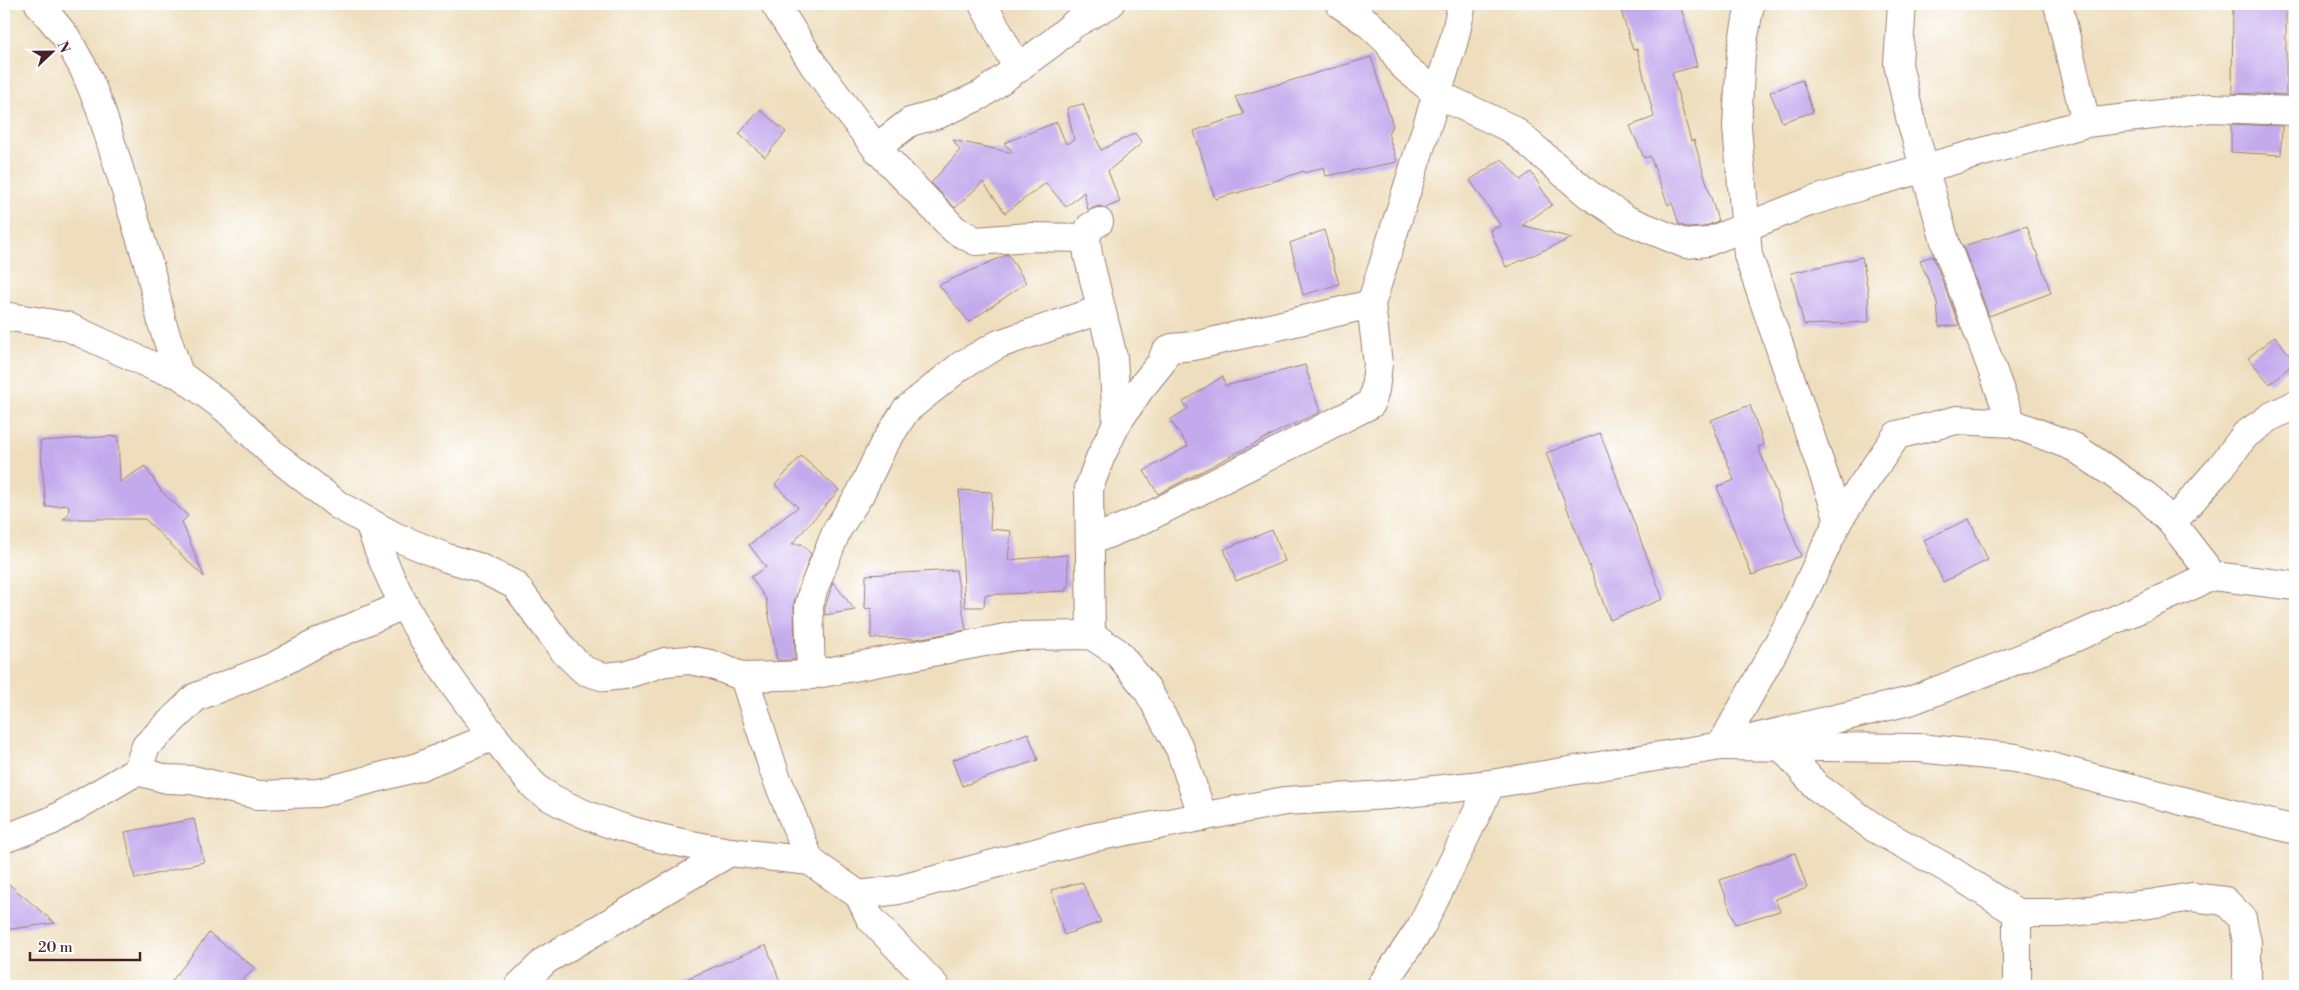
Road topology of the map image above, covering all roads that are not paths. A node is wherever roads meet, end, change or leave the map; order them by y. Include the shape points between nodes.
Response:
1 (39, 4) edge
2 (776, 4) edge
3 (983, 4) edge
4 (1110, 4) edge
5 (1340, 4) edge
6 (1462, 4) edge
7 (1750, 4) edge
8 (1902, 4) edge
9 (2058, 4) edge
10 (1018, 69) junction
11 (1437, 94) junction
12 (2295, 111) edge
13 (2086, 123) junction
14 (876, 148) junction
15 (1924, 169) junction
16 (1745, 226) junction
17 (1371, 304) junction
18 (1100, 310) junction
19 (4, 316) edge
20 (179, 374) junction
21 (2295, 405) edge
22 (1117, 423) junction
23 (2012, 423) junction
24 (1839, 519) junction
25 (369, 522) junction
26 (2172, 523) junction
27 (1090, 542) junction
28 (2213, 576) junction
29 (2295, 586) edge
30 (403, 604) junction
31 (1090, 635) junction
32 (811, 675) junction
33 (744, 677) junction
34 (494, 736) junction
35 (1721, 746) junction
36 (1782, 747) junction
37 (138, 770) junction
38 (1491, 784) junction
39 (1203, 817) junction
40 (2295, 830) edge
41 (4, 839) edge
42 (730, 852) junction
43 (810, 861) junction
44 (859, 895) junction
45 (2017, 913) junction
46 (519, 986) edge
47 (935, 986) edge
48 (1381, 986) edge
49 (2017, 986) edge
50 (2247, 986) edge

1 - 20 street via 66,37 100,108
2 - 14 street via 819,72
3 - 10 street
4 - 10 street via 1074,24
5 - 11 street via 1368,23 1388,42 1402,64
6 - 11 street
7 - 16 street via 1742,52 1737,128
8 - 15 street via 1898,64
9 - 13 street
10 - 14 street via 963,105 910,122
11 - 16 street via 1512,129 1588,194 1627,220 1660,235 1686,244 1707,242
11 - 17 street
12 - 13 street via 2211,108
13 - 15 street
14 - 18 street via 933,210 955,230 976,241 1093,230 1088,255
15 - 16 street via 1809,202
15 - 23 street via 1946,244
16 - 24 street via 1748,255
17 - 22 street via 1194,346 1172,348 1165,353 1161,364
17 - 27 street via 1378,364 1370,404 1144,519
18 - 22 street via 1113,357
18 - 32 street via 1015,338 977,355 906,410 837,530 814,590 809,606
19 - 20 street via 66,326 155,367
20 - 25 street via 225,408 272,453 338,505
21 - 26 street via 2245,435
22 - 27 street via 1088,488
23 - 24 street via 1957,420 1897,435
23 - 26 street via 2074,446 2146,496
24 - 35 street via 1791,620
25 - 30 street via 380,557
25 - 33 street via 394,536 478,567 515,585 564,650 585,671 605,677 624,675 665,662 689,660
26 - 28 street
27 - 31 street
28 - 29 street
28 - 35 street via 2074,638 1910,701
30 - 34 street via 461,695
30 - 37 street via 275,666 196,697 146,746
31 - 32 street via 1016,636
31 - 39 street via 1117,652 1147,689 1180,749
32 - 33 street
33 - 43 street via 775,774
34 - 37 street via 418,767 319,793 258,796 192,780 167,779
34 - 42 street via 542,792 593,818 666,841
35 - 36 street
35 - 38 street
36 - 40 street via 1919,748 2016,758
36 - 45 street via 1818,787 1876,830 1950,870
37 - 41 street via 57,817
38 - 39 street via 1285,802
38 - 48 street via 1421,927
39 - 44 street via 1090,838 898,890
42 - 43 street
42 - 46 street via 553,956
43 - 44 street
44 - 47 street via 870,918
45 - 49 street
45 - 50 street via 2060,913 2192,897 2225,901 2242,918 2247,942

